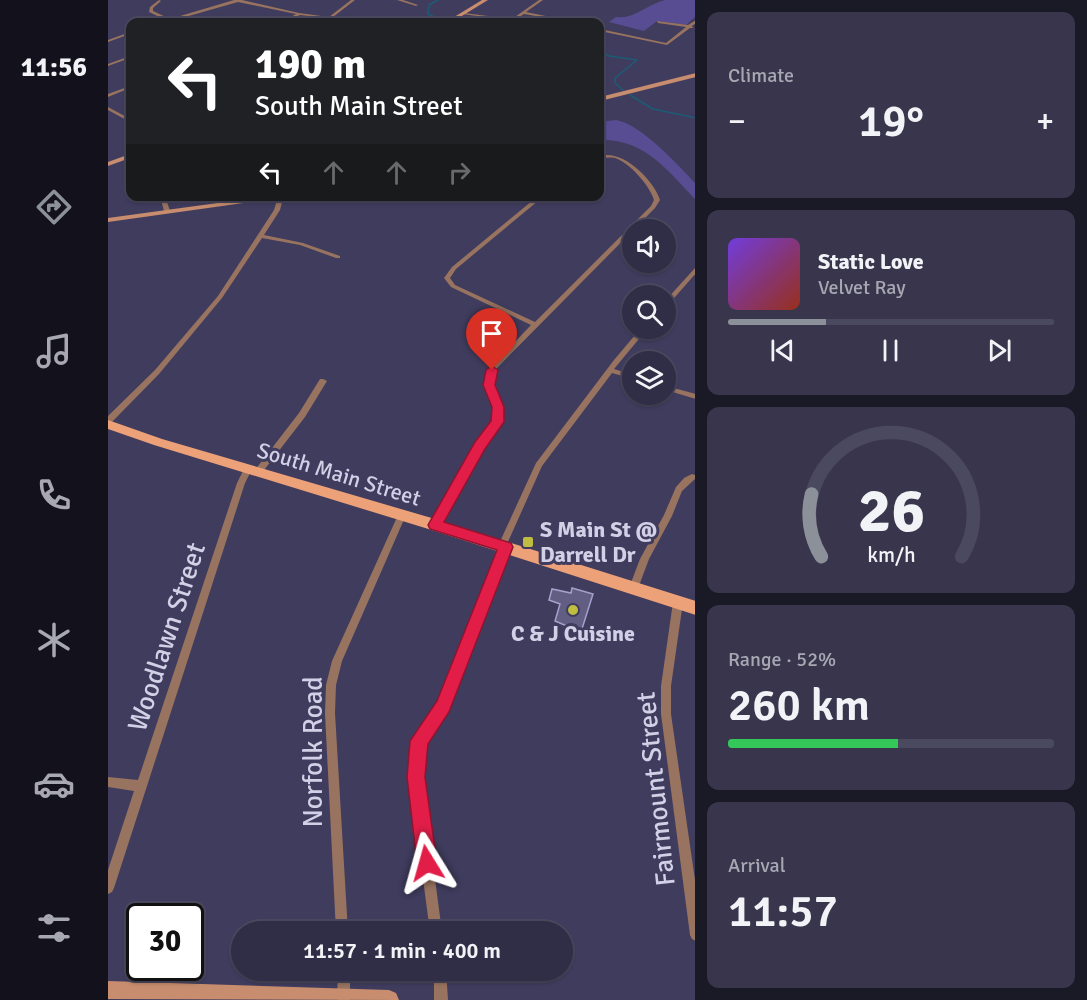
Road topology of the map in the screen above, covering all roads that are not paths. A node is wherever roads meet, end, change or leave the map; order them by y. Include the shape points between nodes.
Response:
1 (238, 0) edge
2 (353, 0) edge
3 (399, 0) edge
4 (486, 0) edge
5 (540, 0) edge
6 (159, 1) edge
7 (416, 5) dead end
8 (524, 13) junction
9 (299, 14) junction
10 (464, 14) junction
11 (181, 17) joint
12 (166, 18) edge
13 (178, 18) edge
14 (291, 18) edge
15 (330, 18) joint
16 (456, 18) edge
17 (494, 18) edge
18 (518, 18) edge
19 (551, 18) edge
20 (658, 22) dead end
21 (695, 22) edge
22 (689, 26) junction
23 (695, 27) edge
24 (604, 31) edge
25 (126, 34) edge
26 (108, 41) edge
27 (126, 58) edge
28 (108, 65) edge
29 (695, 75) edge
30 (126, 89) edge
31 (108, 96) edge
32 (604, 98) edge
33 (108, 108) edge
34 (126, 119) edge
35 (126, 157) edge
36 (604, 157) edge
37 (108, 164) edge
38 (164, 201) edge
39 (251, 201) edge
40 (283, 201) edge
41 (536, 201) edge
42 (167, 211) junction
43 (108, 220) edge
44 (261, 236) junction
45 (338, 257) dead end
46 (695, 270) edge
47 (676, 292) edge
48 (536, 325) junction
49 (636, 339) edge
50 (610, 370) junction
51 (622, 374) edge
52 (323, 381) dead end
53 (676, 391) edge
54 (695, 397) edge
55 (108, 422) edge
56 (253, 471) junction
57 (692, 477) dead end
58 (402, 515) junction
59 (435, 525) junction
60 (504, 547) junction
61 (634, 588) junction
62 (678, 602) junction
63 (695, 608) edge
64 (108, 782) edge
65 (142, 786) junction
66 (108, 888) edge
67 (341, 921) edge
68 (435, 921) edge
69 (695, 928) edge
70 (344, 981) edge
71 (440, 981) edge
72 (108, 990) edge
73 (344, 999) edge
74 (389, 1000) edge
75 (441, 1000) edge

1 - 9 street
1 - 11 street
2 - 15 street
3 - 7 street
4 - 10 main road
5 - 8 street
6 - 12 street via 151,12
8 - 18 street
8 - 19 street
9 - 14 street
9 - 15 street
10 - 16 main road
10 - 17 street
11 - 13 street
20 - 22 street
21 - 22 street
22 - 23 street
22 - 24 street via 667,44
25 - 26 street
27 - 28 street
29 - 32 main road
30 - 31 street
33 - 34 street
35 - 37 main road
36 - 48 street via 624,161 652,189 657,200
38 - 42 street
39 - 42 main road
40 - 44 street
41 - 48 street via 447,278 455,287
42 - 43 main road
44 - 45 street
44 - 55 street via 194,330
46 - 47 street
48 - 59 street via 492,370 489,385 498,407 497,422
49 - 50 street
50 - 51 street
50 - 60 street via 539,465
52 - 56 street, Woodlawn Street via 302,415
53 - 54 street
55 - 56 main road, South Main Street
56 - 58 main road, South Main Street
56 - 65 street, Woodlawn Street via 241,483
57 - 61 street via 676,494 642,560
58 - 59 main road, South Main Street
58 - 67 street, Norfolk Road via 344,643 331,684
59 - 60 main road, South Main Street
60 - 61 main road, South Main Street
60 - 68 street via 443,706 417,749 417,788
61 - 62 main road, South Main Street
62 - 63 main road, South Main Street
62 - 69 street, Fairmount Street via 666,714
64 - 65 street
65 - 66 street, Woodlawn Street
70 - 73 street
71 - 75 street
72 - 73 main road
73 - 74 main road

